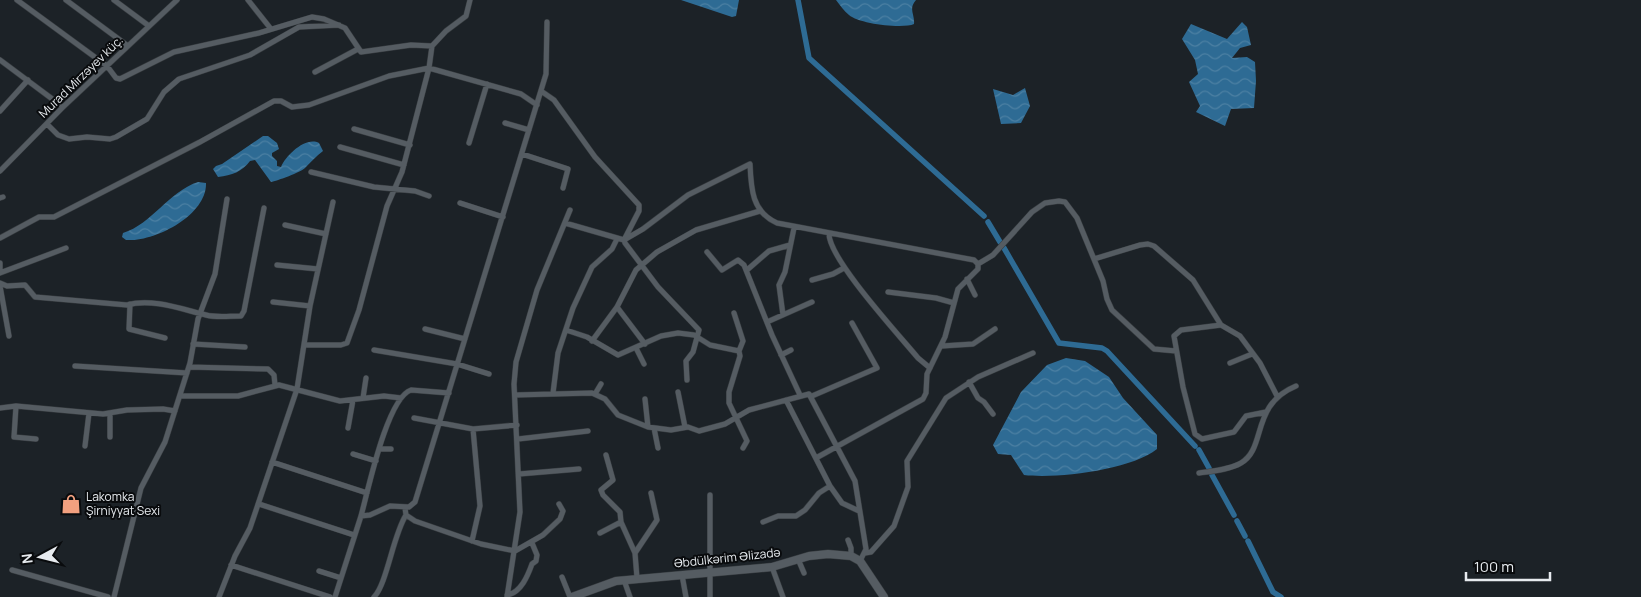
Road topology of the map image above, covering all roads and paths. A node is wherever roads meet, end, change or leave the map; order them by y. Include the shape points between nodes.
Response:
1 (17, 0) edge
2 (66, 0) edge
3 (114, 0) edge
4 (177, 0) edge
5 (248, 0) edge
6 (470, 0) edge
7 (547, 22) dead end
8 (339, 25) junction
9 (149, 26) junction
10 (271, 29) junction
11 (128, 46) junction
12 (432, 46) junction
13 (358, 48) junction
14 (0, 60) edge
15 (107, 66) junction
16 (429, 68) junction
17 (316, 72) dead end
18 (28, 80) junction
19 (487, 84) junction
20 (541, 91) junction
21 (536, 104) junction
22 (63, 107) junction
23 (0, 111) edge
24 (505, 123) dead end
25 (47, 124) junction
26 (354, 129) dead end
27 (529, 130) junction
28 (469, 143) dead end
29 (410, 145) junction
30 (340, 147) dead end
31 (522, 154) junction
32 (404, 165) junction
33 (0, 171) edge
34 (311, 172) dead end
35 (563, 188) dead end
36 (394, 190) junction
37 (429, 196) dead end
38 (227, 199) dead end
39 (333, 202) dead end
40 (460, 204) dead end
41 (264, 208) dead end
42 (570, 210) dead end
43 (760, 211) junction
44 (504, 217) junction
45 (565, 223) junction
46 (285, 225) dead end
47 (794, 228) junction
48 (326, 234) junction
49 (829, 234) junction
50 (0, 238) edge
51 (617, 240) junction
52 (624, 240) junction
53 (790, 245) junction
54 (66, 248) dead end
55 (706, 252) dead end
56 (1094, 259) junction
57 (0, 263) edge
58 (641, 264) junction
59 (978, 264) junction
60 (277, 265) dead end
61 (844, 268) junction
62 (318, 269) junction
63 (746, 270) junction
64 (0, 272) edge
65 (967, 279) junction
66 (812, 280) dead end
67 (0, 284) edge
68 (888, 292) dead end
69 (975, 294) dead end
70 (273, 302) dead end
71 (812, 302) dead end
72 (954, 303) junction
73 (130, 304) junction
74 (310, 306) junction
75 (617, 307) junction
76 (200, 313) junction
77 (734, 313) dead end
78 (783, 315) junction
79 (767, 322) junction
80 (852, 323) dead end
81 (1221, 325) junction
82 (425, 328) dead end
83 (995, 329) dead end
84 (566, 330) junction
85 (9, 336) dead end
86 (698, 337) junction
87 (165, 338) dead end
88 (465, 339) junction
89 (592, 341) junction
90 (194, 344) junction
91 (645, 344) junction
92 (306, 345) junction
93 (942, 346) junction
94 (246, 347) dead end
95 (636, 348) junction
96 (374, 350) dead end
97 (791, 350) dead end
98 (739, 351) junction
99 (1176, 351) junction
100 (1034, 353) dead end
101 (1252, 354) junction
102 (781, 355) junction
103 (1230, 363) dead end
104 (457, 364) junction
105 (644, 364) dead end
106 (75, 366) dead end
107 (189, 367) junction
108 (930, 368) junction
109 (187, 373) junction
110 (489, 374) dead end
111 (366, 378) dead end
112 (686, 380) dead end
113 (970, 382) junction
114 (601, 384) dead end
115 (275, 385) junction
116 (1296, 386) dead end
117 (297, 389) junction
118 (678, 392) dead end
119 (449, 393) junction
120 (553, 393) junction
121 (595, 394) junction
122 (515, 395) junction
123 (800, 395) junction
124 (180, 396) junction
125 (812, 396) junction
126 (1277, 396) junction
127 (363, 398) junction
128 (400, 398) junction
129 (644, 399) dead end
130 (353, 400) junction
131 (786, 400) junction
132 (16, 406) junction
133 (0, 408) edge
134 (175, 411) junction
135 (1266, 412) junction
136 (89, 413) junction
137 (110, 414) junction
138 (993, 414) dead end
139 (736, 417) junction
140 (414, 418) dead end
141 (441, 422) junction
142 (517, 425) junction
143 (648, 427) junction
144 (684, 427) junction
145 (348, 428) dead end
146 (654, 428) junction
147 (473, 429) junction
148 (588, 431) dead end
149 (110, 436) dead end
150 (36, 439) dead end
151 (518, 439) junction
152 (85, 446) dead end
153 (838, 446) junction
154 (391, 448) dead end
155 (658, 448) dead end
156 (743, 448) dead end
157 (380, 449) junction
158 (353, 454) dead end
159 (606, 455) dead end
160 (816, 458) junction
161 (376, 460) junction
162 (272, 462) junction
163 (579, 469) dead end
164 (1199, 473) dead end
165 (519, 474) junction
166 (830, 486) junction
167 (367, 492) junction
168 (651, 492) dead end
169 (710, 495) dead end
170 (259, 504) junction
171 (559, 504) dead end
172 (405, 508) junction
173 (859, 510) junction
174 (406, 514) junction
175 (360, 516) junction
176 (621, 522) junction
177 (763, 522) dead end
178 (600, 533) dead end
179 (354, 535) junction
180 (848, 540) dead end
181 (472, 541) junction
182 (532, 544) junction
183 (515, 551) junction
184 (635, 553) junction
185 (865, 553) junction
186 (851, 556) junction
187 (798, 559) junction
188 (860, 561) junction
189 (231, 565) junction
190 (772, 567) junction
191 (12, 570) dead end
192 (319, 571) dead end
193 (708, 573) junction
194 (804, 574) dead end
195 (682, 575) junction
196 (562, 577) dead end
197 (341, 578) junction
198 (637, 578) junction
199 (624, 580) junction
200 (507, 596) edge
201 (108, 597) edge
202 (114, 597) edge
203 (219, 597) edge
204 (330, 597) edge
205 (336, 597) edge
206 (374, 597) edge
207 (571, 597) edge
208 (630, 597) edge
209 (686, 597) edge
210 (710, 597) edge
211 (783, 597) edge
212 (884, 597) edge

1 - 15 street
2 - 11 street
3 - 9 street
4 - 9 street, Murad Mirzəyev küç.
5 - 10 street
6 - 12 street via 466,16
7 - 20 street via 548,64
8 - 10 street via 312,17
8 - 13 street via 349,31
8 - 25 street via 298,27 250,55 179,79 164,92 147,119 116,137 69,139 58,135
9 - 11 street, Murad Mirzəyev küç.
10 - 15 street via 174,52 123,78 116,78
11 - 15 street, Murad Mirzəyev küç.
12 - 13 street via 411,45 364,53
12 - 16 street
13 - 17 street
14 - 18 street
15 - 22 street, Murad Mirzəyev küç.
16 - 19 street
16 - 29 street
16 - 50 street via 389,76 309,105 292,107 274,101 54,217 38,217
18 - 22 street
18 - 23 street
19 - 21 street via 521,94
19 - 28 street
20 - 21 street
20 - 52 street via 554,100 595,157 640,205
21 - 27 street
22 - 25 street, Murad Mirzəyev küç.
24 - 27 street
25 - 33 street, Murad Mirzəyev küç.
26 - 29 street
27 - 31 street
29 - 32 street
30 - 32 street
31 - 35 street via 568,169
31 - 44 street
32 - 36 street
34 - 36 street
36 - 37 street via 415,191
36 - 92 street via 347,343
38 - 76 street via 215,274
39 - 48 street
40 - 44 street
41 - 76 street via 243,315
42 - 45 street
43 - 47 street via 768,219
43 - 52 street via 752,194 750,164 688,195
43 - 58 street via 696,230 675,240
44 - 88 street
45 - 51 street
45 - 122 street via 537,290 519,349 514,374
46 - 48 street
47 - 49 street
47 - 53 street
48 - 62 street
49 - 59 street via 974,260
49 - 61 street via 831,247
51 - 52 street
51 - 84 street via 592,267
52 - 58 street
53 - 63 street via 770,251
53 - 78 street via 779,285
54 - 64 street
55 - 63 street via 722,270 738,260
56 - 59 street via 1072,209 1059,201 1045,204 1032,212 994,255
56 - 81 street via 1140,245 1154,246 1193,280
56 - 99 street via 1112,310 1154,349
57 - 64 street
58 - 75 street
58 - 86 street via 679,311 697,326
59 - 65 street
60 - 62 street
61 - 66 street
61 - 108 street via 918,358
62 - 74 street
63 - 79 street
65 - 69 street
65 - 72 street via 958,289
67 - 73 street via 25,285 35,297
67 - 85 street
68 - 72 street
70 - 74 street
71 - 78 street
72 - 93 street
73 - 76 street via 138,301
73 - 87 street via 129,329
74 - 92 street
75 - 89 street
75 - 91 street
76 - 90 street
77 - 98 street via 743,341
78 - 79 street
79 - 102 street
80 - 125 street via 877,368
81 - 99 street via 1177,332 1174,336
81 - 101 street via 1237,332
82 - 88 street
83 - 93 street via 973,344
84 - 89 street
84 - 120 street via 558,353
86 - 91 street via 685,333 668,334
86 - 98 street via 710,345
86 - 112 street via 686,361
88 - 104 street
89 - 95 street via 618,355
90 - 94 street
90 - 107 street
91 - 95 street
92 - 117 street
93 - 108 street
95 - 105 street
96 - 104 street
97 - 102 street
98 - 139 street via 728,398
99 - 135 street via 1188,410 1198,438 1234,432 1246,416
100 - 113 street
101 - 103 street
101 - 126 street
102 - 123 street
104 - 110 street
104 - 119 street
106 - 109 street
107 - 109 street
107 - 115 street via 268,370 274,375
108 - 153 street via 923,399
109 - 124 street
111 - 127 street
113 - 138 street via 978,398
113 - 185 street via 950,394 927,427 907,461 908,487 894,526 872,552
114 - 121 street
115 - 117 street
115 - 124 street via 238,396
116 - 126 street
117 - 130 street via 340,401
117 - 162 street
118 - 144 street
119 - 128 street via 411,390
119 - 141 street
120 - 121 street
120 - 122 street
121 - 143 street via 605,399 618,415
122 - 142 street
123 - 125 street
123 - 131 street
124 - 134 street
125 - 153 street
126 - 135 street
127 - 128 street
127 - 130 street
128 - 157 street via 388,421
129 - 143 street
130 - 145 street
131 - 139 street
131 - 160 street
132 - 133 street
132 - 136 street
132 - 150 street via 14,437
134 - 137 street via 135,410
134 - 202 street via 165,442 141,488
135 - 164 street via 1254,446 1243,462
136 - 137 street
136 - 152 street
137 - 149 street
139 - 144 street via 703,431
139 - 156 street via 747,441
140 - 141 street
141 - 147 street
141 - 172 street via 415,502
142 - 147 street
142 - 151 street
143 - 146 street
144 - 146 street via 671,430
146 - 155 street
147 - 181 street via 480,506
148 - 151 street
151 - 165 street
153 - 160 street
153 - 173 street via 855,480
154 - 157 street
157 - 161 street
158 - 161 street
159 - 176 street via 613,480 601,490 620,512
160 - 166 street
161 - 167 street
162 - 167 street
162 - 170 street
163 - 165 street
165 - 183 street via 520,512
166 - 173 street via 842,503
166 - 177 street via 796,516 778,516
167 - 175 street
168 - 184 street via 657,520
169 - 193 street
170 - 179 street
170 - 189 street
171 - 182 street via 564,511 560,519
172 - 174 street
172 - 175 street via 390,506
173 - 185 street
174 - 181 street via 415,521
174 - 206 street via 379,591
175 - 179 street
176 - 178 street
176 - 184 street
179 - 197 street
180 - 186 street
181 - 183 street
182 - 183 street
182 - 200 street via 537,559 529,576
183 - 200 street
184 - 198 street
185 - 188 street
186 - 187 street, Əbdülkərim Əlizadə via 828,554
186 - 188 street, Əbdülkərim Əlizadə
187 - 190 street, Əbdülkərim Əlizadə
187 - 194 street
188 - 212 street
189 - 203 street
189 - 204 street
190 - 193 street, Əbdülkərim Əlizadə
190 - 211 street
191 - 201 street
192 - 197 street
193 - 195 street, Əbdülkərim Əlizadə
193 - 210 street
195 - 198 street, Əbdülkərim Əlizadə
195 - 209 street
196 - 207 street
197 - 205 street
198 - 199 street, Əbdülkərim Əlizadə
199 - 207 street, Əbdülkərim Əlizadə via 602,584
199 - 208 street

